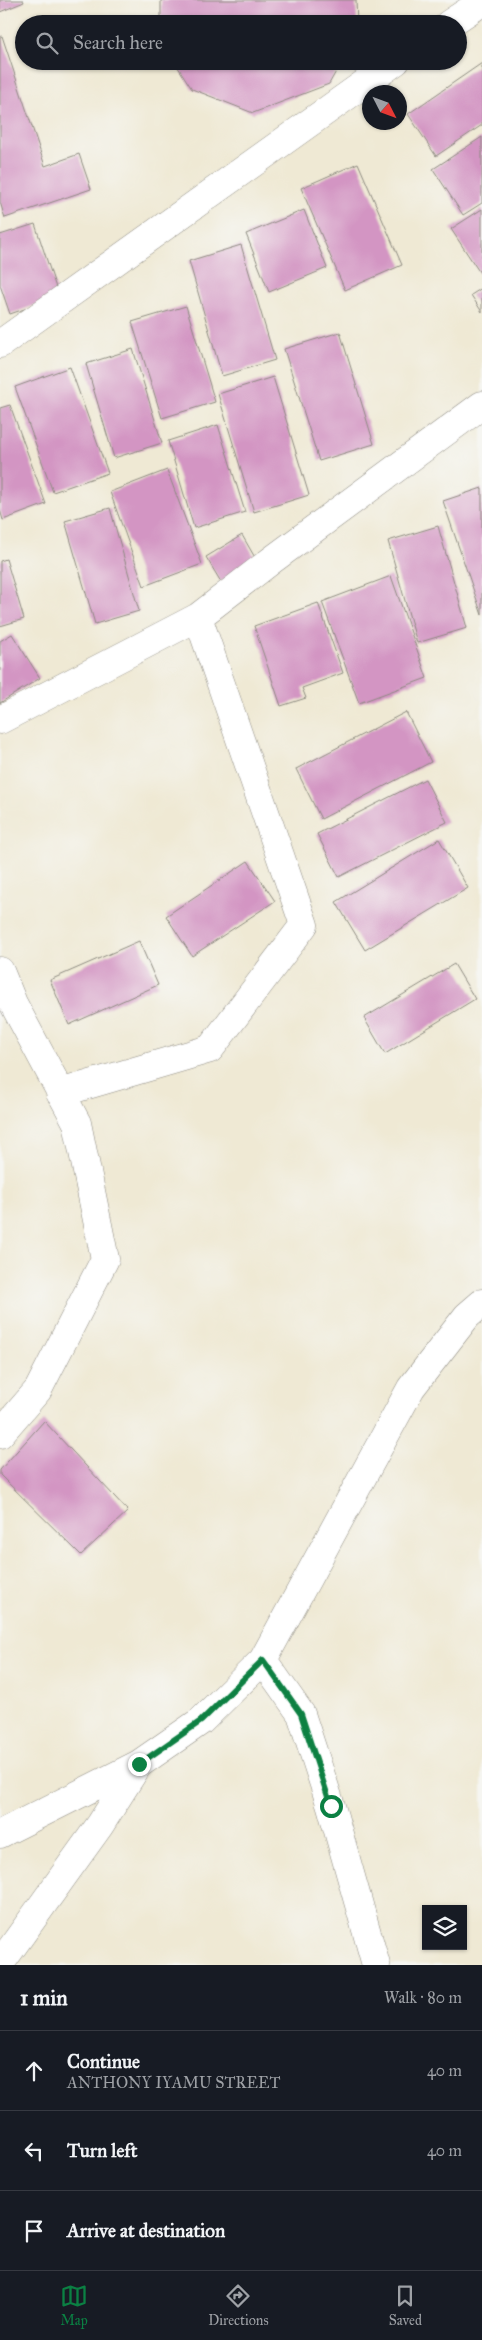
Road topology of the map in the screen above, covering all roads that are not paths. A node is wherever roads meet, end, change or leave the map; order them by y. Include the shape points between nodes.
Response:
1 (482, 2) edge
2 (462, 15) edge
3 (383, 70) edge
4 (0, 344) edge
5 (482, 405) edge
6 (198, 617) junction
7 (0, 720) edge
8 (0, 971) edge
9 (60, 1093) junction
10 (482, 1302) edge
11 (0, 1434) edge
12 (263, 1660) junction
13 (139, 1764) junction
14 (0, 1834) edge
15 (0, 1964) edge
16 (376, 1965) edge

1 - 2 street
3 - 4 street
5 - 6 street
6 - 7 street
6 - 9 street via 304,925 210,1049
8 - 9 street
9 - 11 street via 77,1124 105,1258 38,1390
10 - 12 street via 467,1316 411,1388
12 - 13 street via 201,1721
12 - 16 street via 301,1714
13 - 14 street
13 - 15 street via 100,1825

